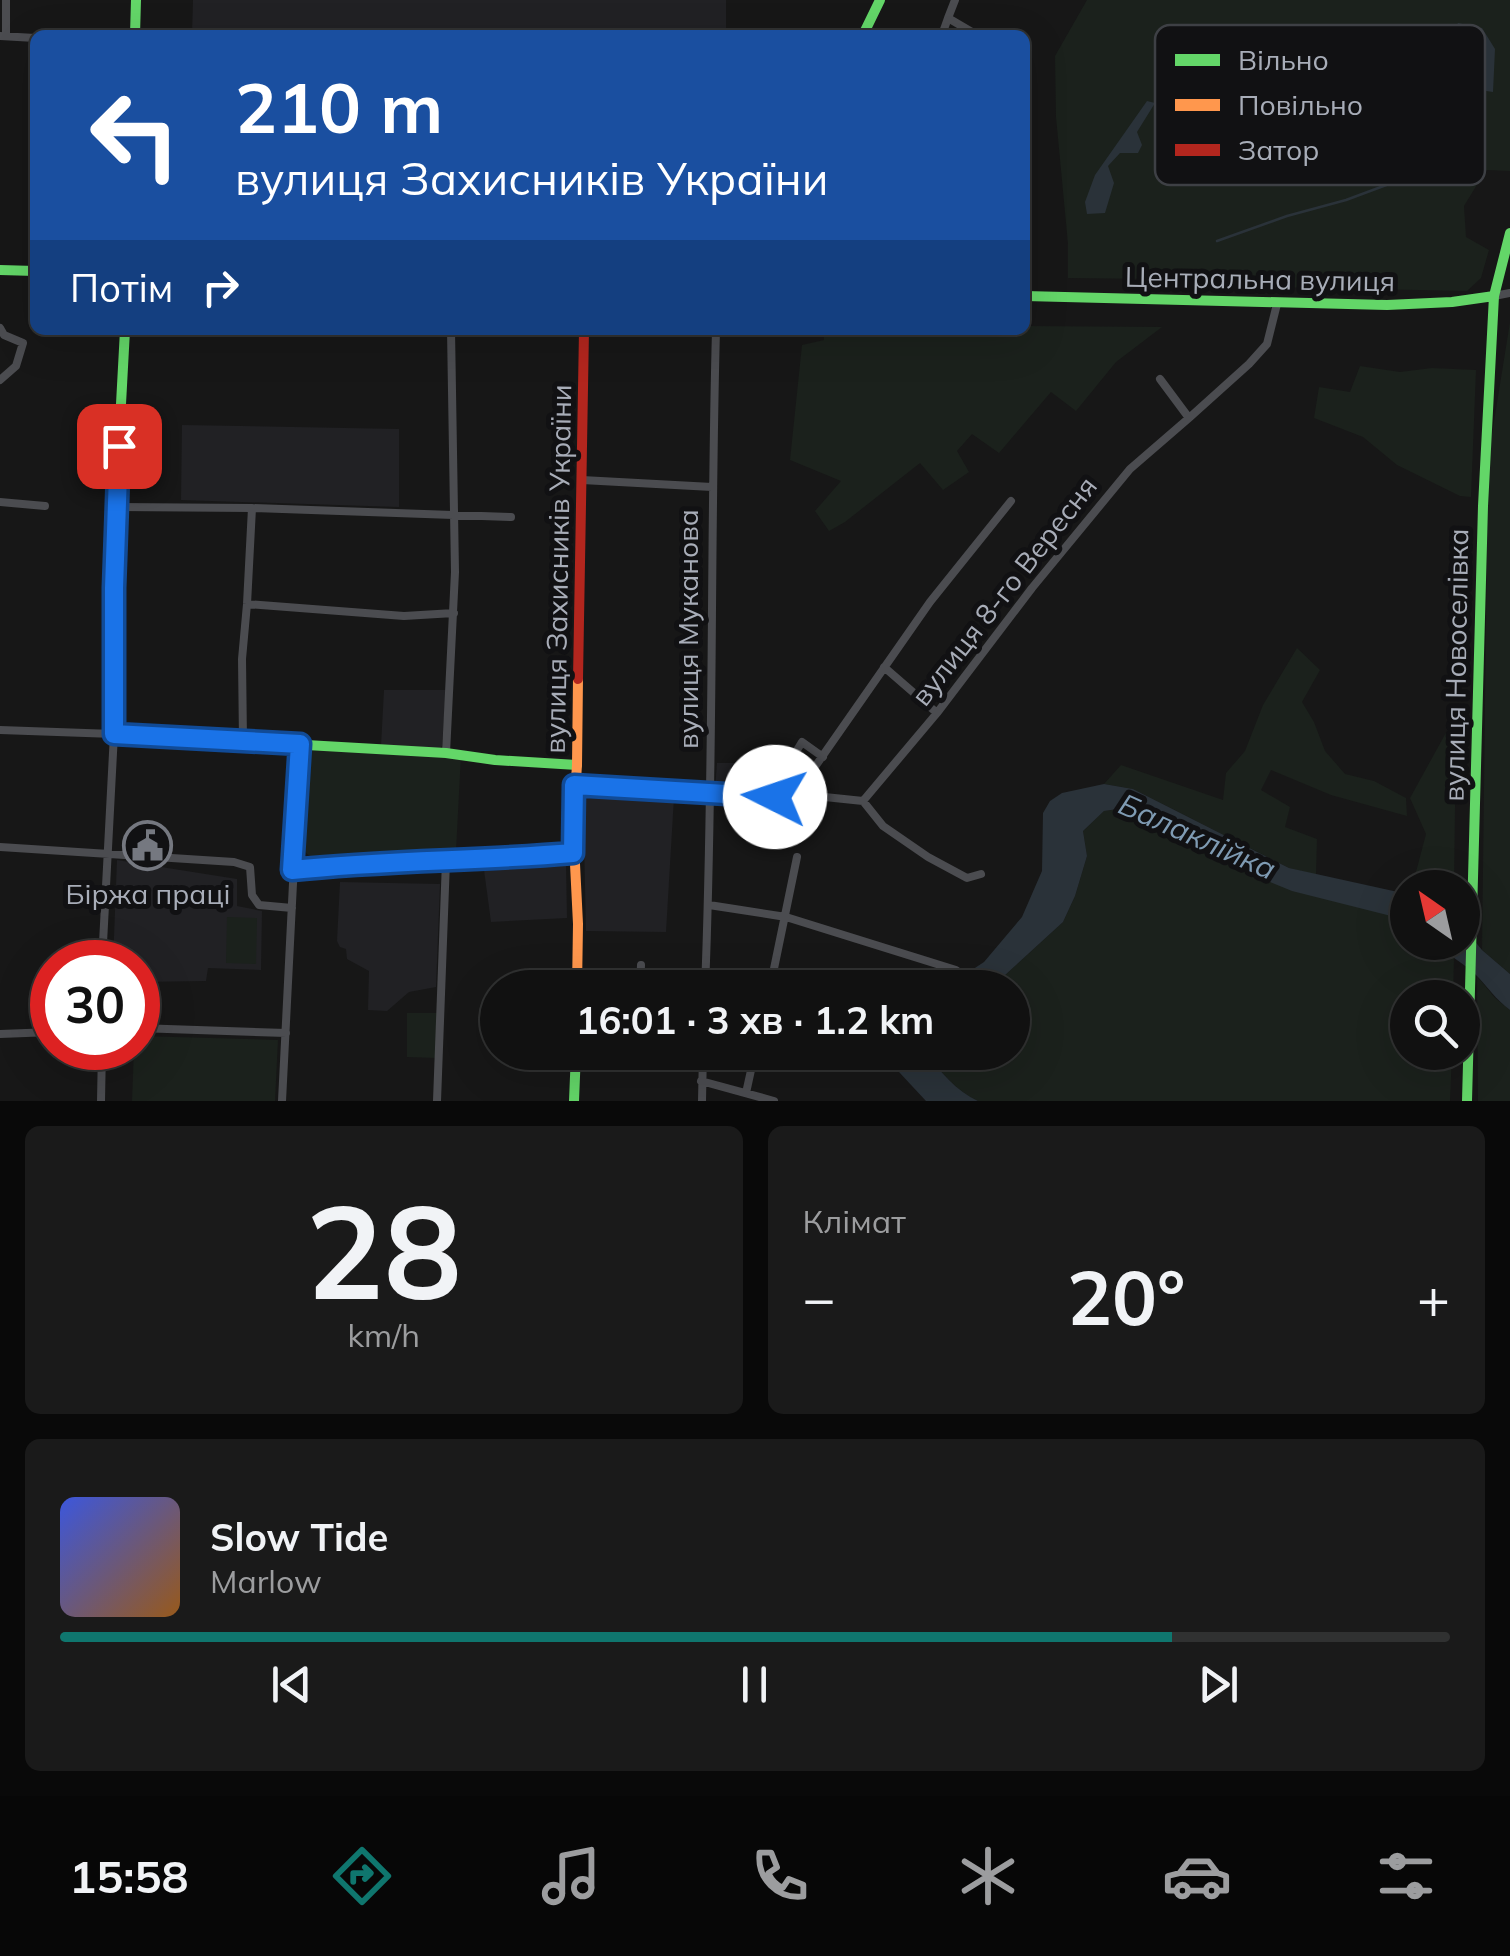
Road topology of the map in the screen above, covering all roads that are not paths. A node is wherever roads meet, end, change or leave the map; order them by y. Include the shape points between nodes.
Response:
1 (6, 0) edge
2 (136, 0) edge
3 (880, 0) edge
4 (955, 0) edge
5 (948, 18) junction
6 (135, 30) edge
7 (865, 30) edge
8 (944, 30) edge
9 (968, 30) edge
10 (3, 36) edge
11 (30, 38) edge
12 (1510, 233) edge
13 (0, 270) edge
14 (30, 270) edge
15 (1510, 294) edge
16 (1030, 296) edge
17 (1494, 296) junction
18 (1276, 304) junction
19 (0, 328) edge
20 (125, 335) edge
21 (451, 335) edge
22 (584, 335) edge
23 (716, 335) edge
24 (1160, 379) dead end
25 (0, 380) edge
26 (1189, 418) junction
27 (582, 480) junction
28 (712, 487) junction
29 (1011, 501) dead end
30 (0, 502) edge
31 (45, 506) dead end
32 (117, 507) junction
33 (252, 508) junction
34 (454, 516) junction
35 (510, 517) dead end
36 (247, 604) junction
37 (454, 612) junction
38 (884, 667) junction
39 (937, 713) junction
40 (0, 730) edge
41 (114, 734) junction
42 (243, 741) junction
43 (300, 744) junction
44 (446, 753) junction
45 (823, 756) junction
46 (577, 764) junction
47 (574, 785) junction
48 (710, 793) junction
49 (796, 794) junction
50 (775, 797) junction
51 (863, 801) junction
52 (0, 846) edge
53 (108, 853) junction
54 (573, 853) junction
55 (797, 857) dead end
56 (446, 862) junction
57 (292, 870) junction
58 (981, 874) dead end
59 (708, 905) junction
60 (292, 908) junction
61 (786, 917) junction
62 (103, 940) edge
63 (641, 964) dead end
64 (577, 970) edge
65 (641, 970) edge
66 (706, 970) edge
67 (774, 970) edge
68 (956, 970) dead end
69 (160, 1029) edge
70 (30, 1033) edge
71 (286, 1033) junction
72 (0, 1034) edge
73 (102, 1070) edge
74 (575, 1070) edge
75 (702, 1070) edge
76 (751, 1070) edge
77 (702, 1081) junction
78 (746, 1093) junction
79 (101, 1101) edge
80 (282, 1101) edge
81 (437, 1101) edge
82 (574, 1101) edge
83 (702, 1101) edge
84 (774, 1101) edge
85 (1467, 1101) edge

1 - 10 street
2 - 6 street
3 - 7 street
4 - 5 street
5 - 8 street
5 - 9 street
10 - 11 street
12 - 17 street, вулиця Новоселівка
13 - 14 street
15 - 17 street
16 - 18 street, Центральна вулиця
17 - 18 street, Центральна вулиця via 1387,306
17 - 85 street, вулиця Новоселівка
18 - 26 street, вулиця 8-го Вересня via 1267,344
19 - 25 street via 23,343 16,366
20 - 32 street
21 - 34 street
22 - 27 street, вулиця Захисників України
23 - 28 street, вулиця Муканова
24 - 26 street
26 - 39 street, вулиця 8-го Вересня via 1130,469
27 - 28 street
27 - 46 street, вулиця Захисників України
28 - 48 street, вулиця Муканова
29 - 38 street
30 - 31 street
32 - 33 street
32 - 41 street
33 - 34 street
33 - 36 street
34 - 35 street
34 - 37 street
36 - 37 street via 404,616
36 - 42 street
37 - 44 street
38 - 39 street
38 - 45 street
39 - 51 street, вулиця 8-го Вересня
40 - 41 street
41 - 42 street
41 - 53 street
42 - 43 street
43 - 44 street
43 - 57 street
44 - 46 street
45 - 49 street
45 - 50 street via 802,742
46 - 47 street, вулиця Захисників України
47 - 48 street
47 - 54 street, вулиця Захисників України
48 - 50 street
48 - 59 street, вулиця Муканова
49 - 50 street
49 - 51 street
51 - 58 street via 882,826 928,857 967,878
52 - 53 street
53 - 60 street via 234,862 250,868 259,905
53 - 62 street
54 - 56 street
54 - 64 street, вулиця Захисників України
55 - 61 street
56 - 57 street
56 - 81 street
57 - 60 street
59 - 61 street
59 - 66 street, вулиця Муканова
60 - 71 street
61 - 67 street
61 - 68 street
63 - 65 street
69 - 71 street
70 - 72 street
71 - 80 street
73 - 79 street
74 - 82 street
75 - 77 street
76 - 78 street
77 - 78 street
77 - 83 street
78 - 84 street

